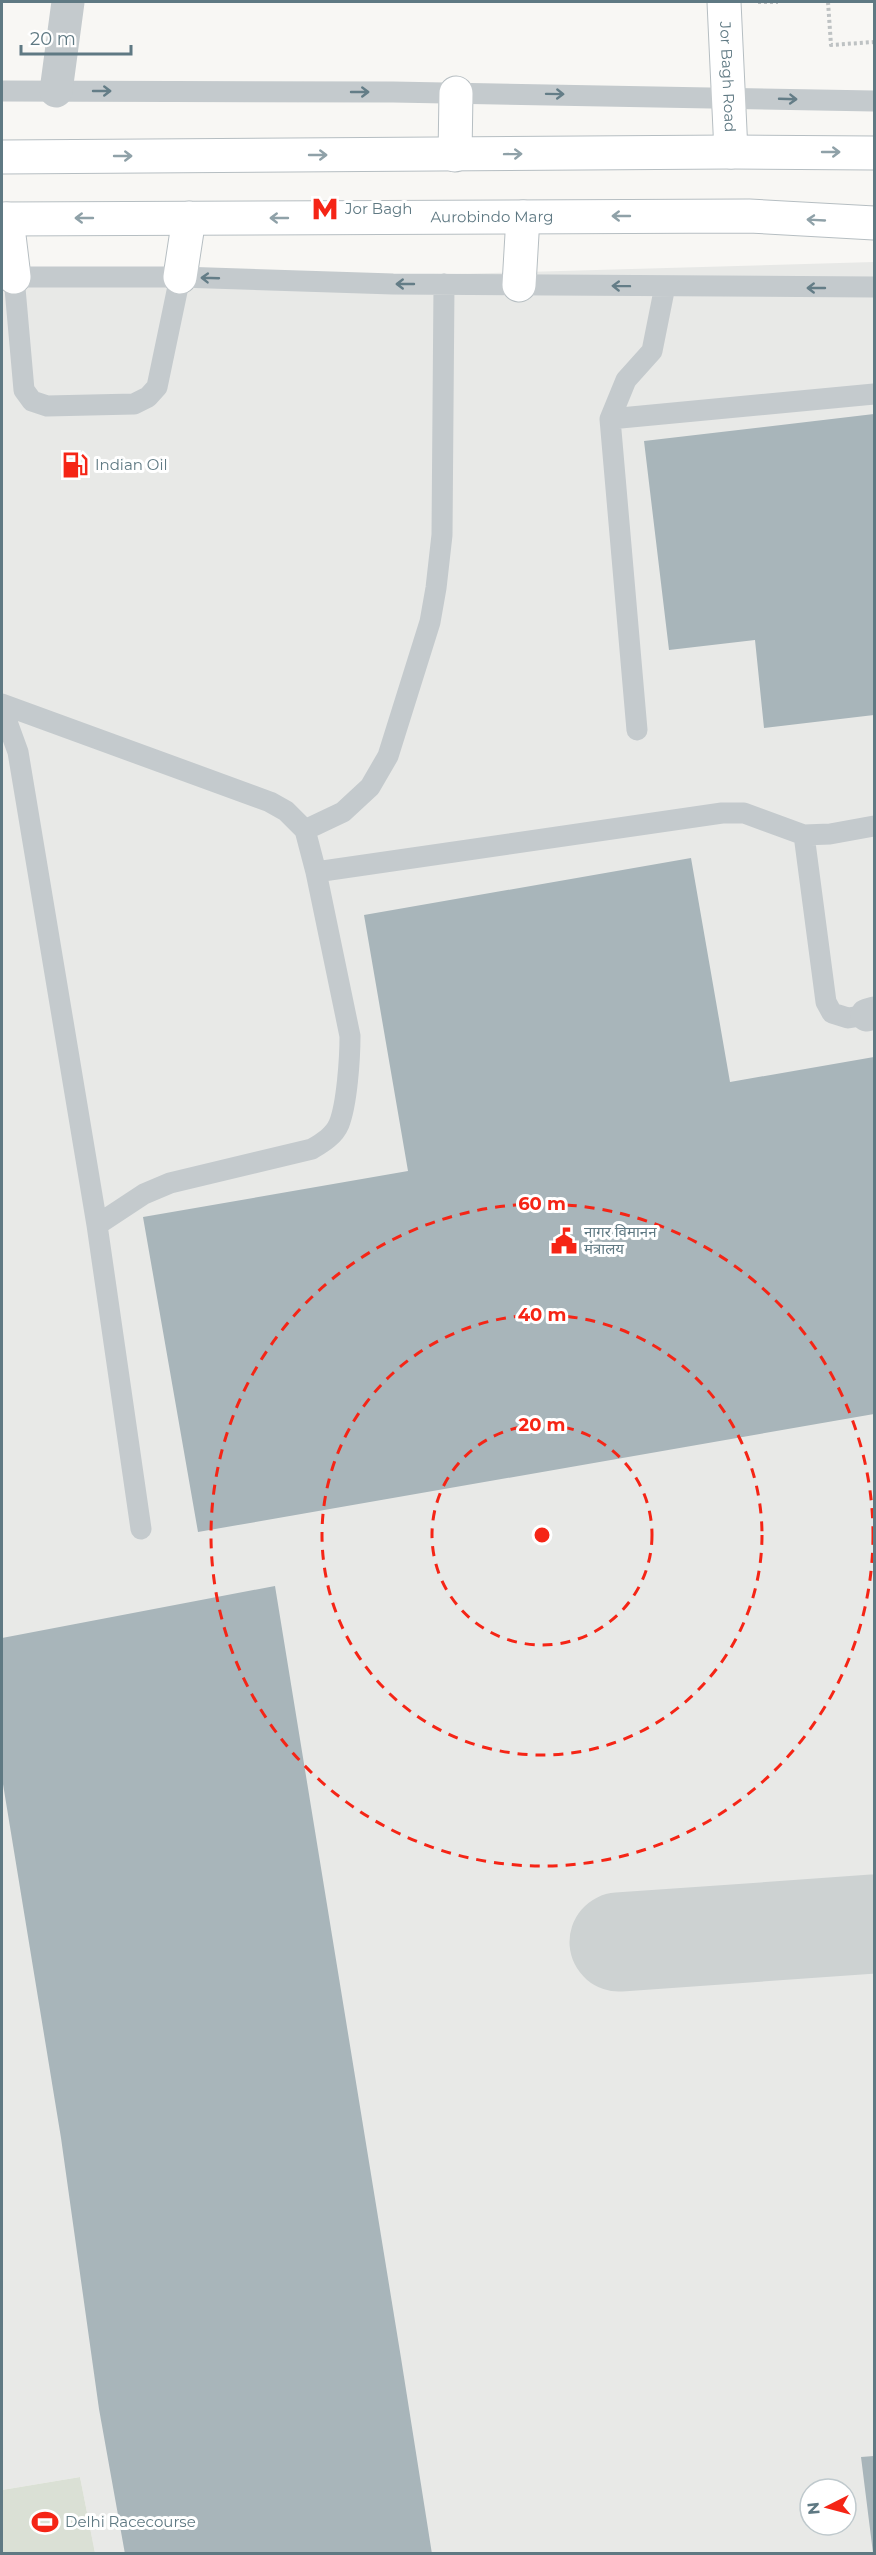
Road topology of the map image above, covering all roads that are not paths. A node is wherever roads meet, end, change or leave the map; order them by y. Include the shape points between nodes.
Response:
1 (68, 2) edge
2 (724, 2) edge
3 (2, 91) edge
4 (56, 91) junction
5 (456, 93) junction
6 (730, 97) junction
7 (874, 101) edge
8 (731, 152) junction
9 (874, 153) edge
10 (455, 155) junction
11 (2, 157) edge
12 (523, 217) junction
13 (189, 218) junction
14 (4, 219) edge
15 (874, 224) edge
16 (8, 277) edge
17 (180, 277) junction
18 (444, 284) junction
19 (519, 285) junction
20 (665, 286) junction
21 (874, 288) edge
22 (874, 394) edge
23 (610, 418) junction
24 (2, 706) edge
25 (637, 730) dead end
26 (874, 826) edge
27 (304, 830) junction
28 (804, 835) junction
29 (316, 872) junction
30 (871, 1014) edge
31 (97, 1225) junction
32 (141, 1529) dead end

1 - 4 street
2 - 6 main road, Jor Bagh Road
3 - 4 lane
4 -> 5 lane
5 -> 6 lane
5 - 10 main road
6 -> 7 lane
6 - 8 main road, Jor Bagh Road
8 -> 9 main road
10 -> 8 main road
11 -> 10 main road
12 -> 13 main road, Aurobindo Marg
15 -> 12 main road, Aurobindo Marg via 749,216
12 - 19 main road
13 -> 14 main road, Aurobindo Marg
13 - 17 main road
14 - 16 main road
16 - 17 lane
16 - 17 lane via 24,390 32,401 47,406 135,404 148,397 157,387
18 -> 17 lane
18 - 19 lane
18 - 27 lane via 442,535 430,622 388,756 370,787 343,812
20 -> 19 lane
21 -> 20 lane
20 - 23 lane via 652,351 626,380
22 - 23 lane
23 - 25 lane
24 - 27 lane via 270,802 286,811
24 - 31 lane via 18,752
26 - 28 lane
27 - 29 lane
28 - 29 lane via 752,815 722,813
28 - 30 lane via 826,1002 832,1013 848,1018
29 - 31 lane via 350,1036 350,1062 339,1124 312,1149 170,1183 144,1194
31 - 32 lane

